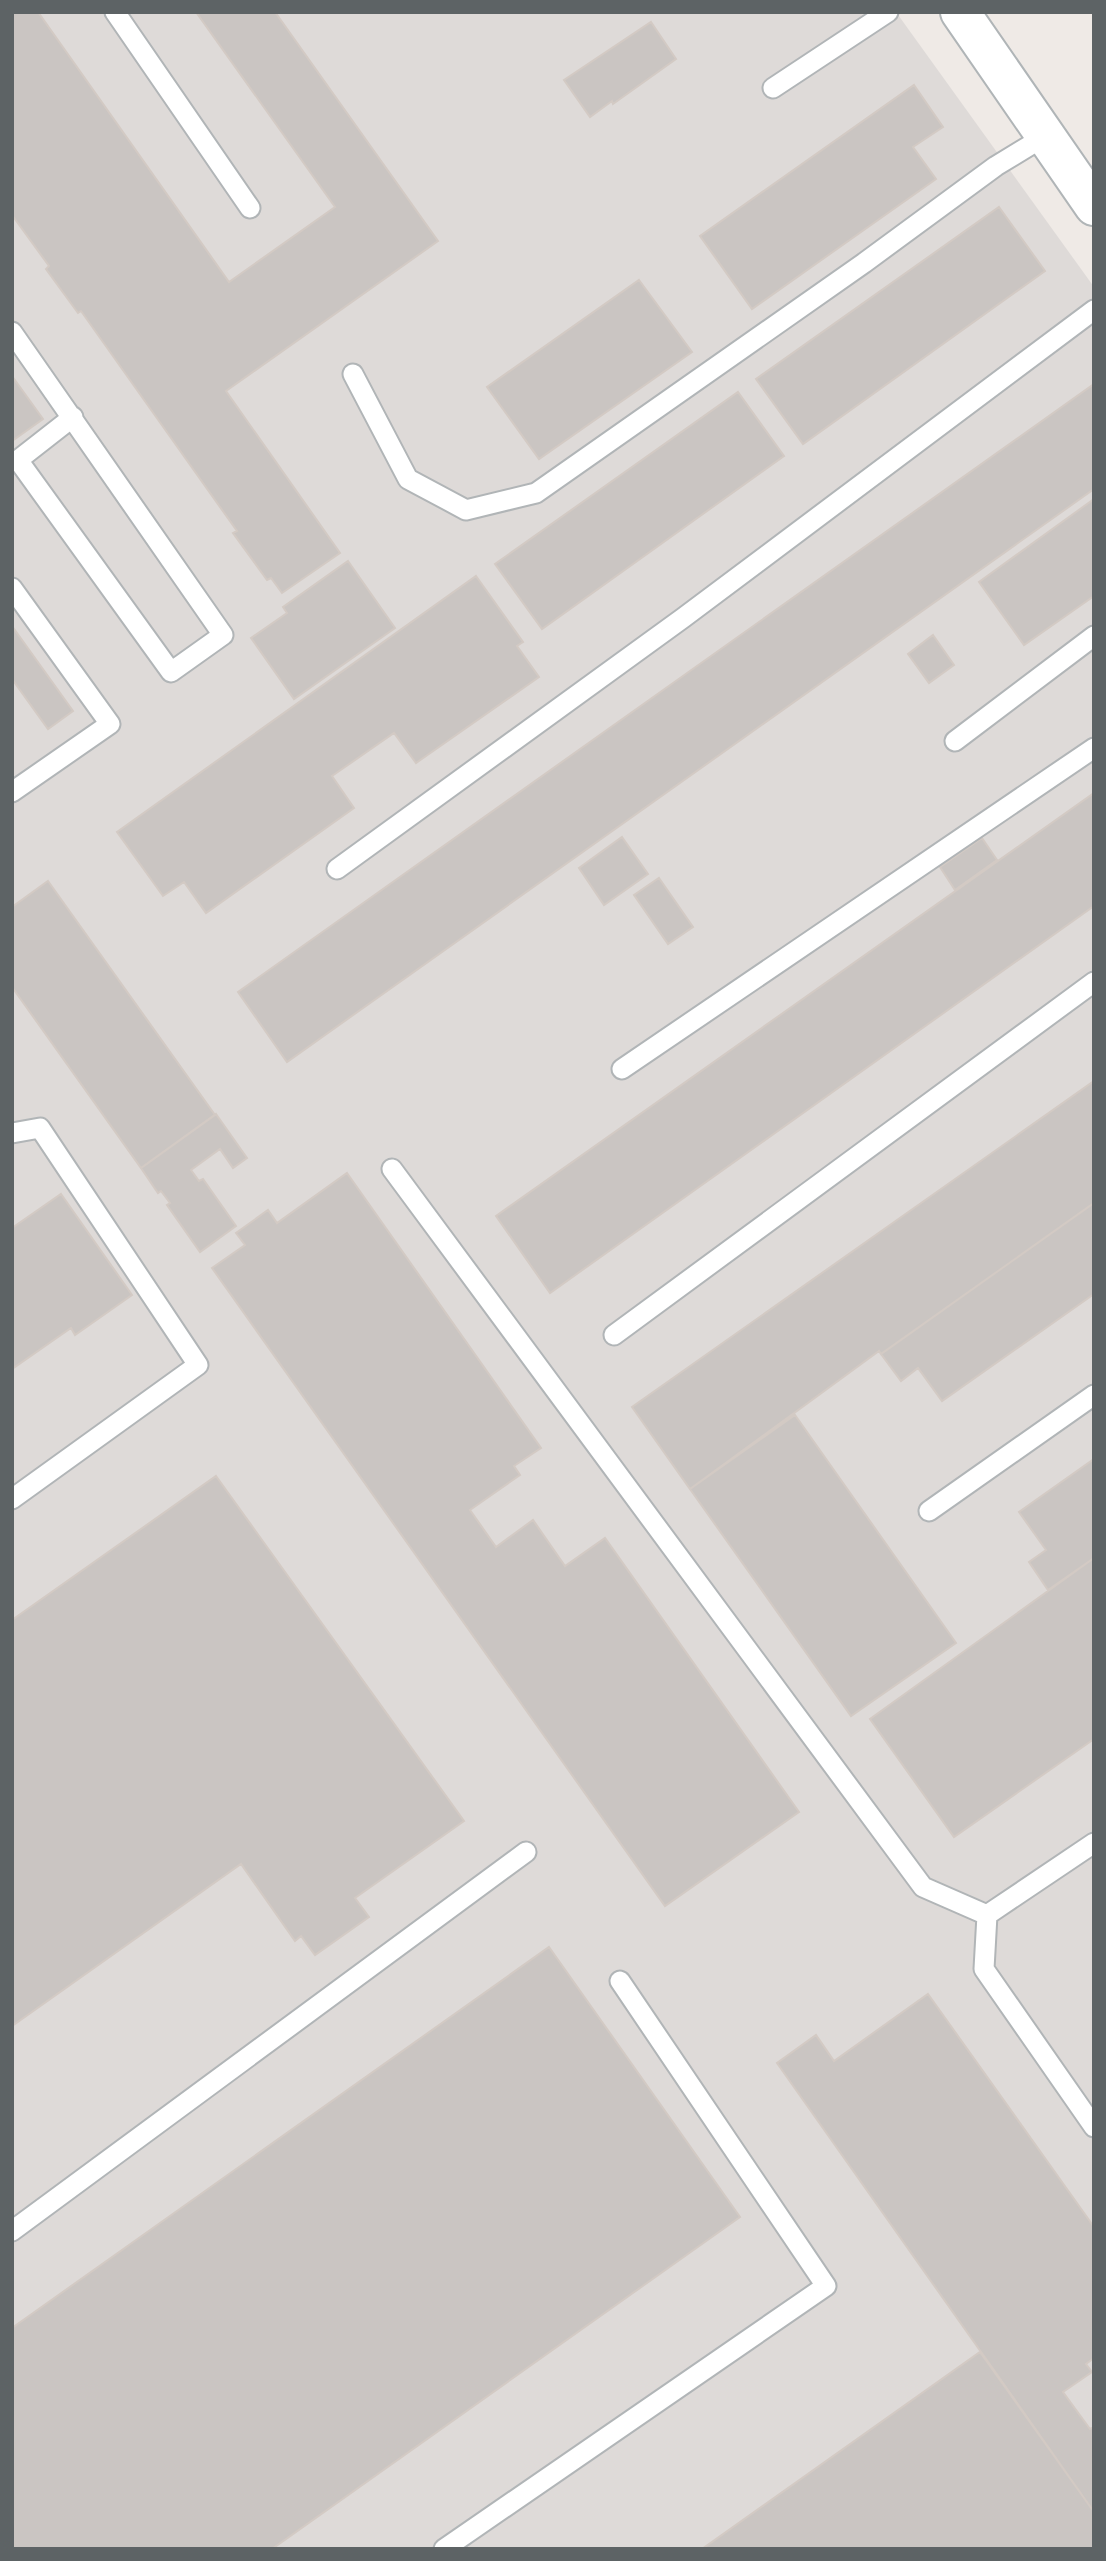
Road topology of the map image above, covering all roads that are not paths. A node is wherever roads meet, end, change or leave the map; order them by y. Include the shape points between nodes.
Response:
1 (115, 12) edge
2 (888, 12) edge
3 (960, 12) edge
4 (773, 88) dead end
5 (1047, 135) junction
6 (1094, 206) edge
7 (250, 208) dead end
8 (1094, 310) edge
9 (12, 332) edge
10 (353, 374) dead end
11 (73, 417) junction
12 (12, 588) edge
13 (1094, 636) edge
14 (955, 741) dead end
15 (1094, 748) edge
16 (12, 792) edge
17 (337, 869) dead end
18 (1094, 982) edge
19 (622, 1069) dead end
20 (12, 1133) edge
21 (392, 1169) dead end
22 (614, 1335) dead end
23 (1094, 1395) edge
24 (12, 1499) edge
25 (929, 1511) dead end
26 (1094, 1843) edge
27 (526, 1852) dead end
28 (987, 1915) junction
29 (620, 1981) dead end
30 (1094, 2127) edge
31 (12, 2231) edge
32 (444, 2549) edge

1 - 7 lane
2 - 4 lane
3 - 5 main road
5 - 6 main road
5 - 10 lane via 996,166 536,493 466,510 408,479
8 - 17 lane via 683,618
9 - 11 lane
11 - 11 lane via 18,460 172,672 223,635
12 - 16 lane via 110,724
13 - 14 lane
15 - 19 lane
18 - 22 lane
20 - 24 lane via 40,1128 198,1365
21 - 28 lane via 923,1887
23 - 25 lane
26 - 28 lane
27 - 31 lane
28 - 30 lane via 984,1969
29 - 32 lane via 826,2286

